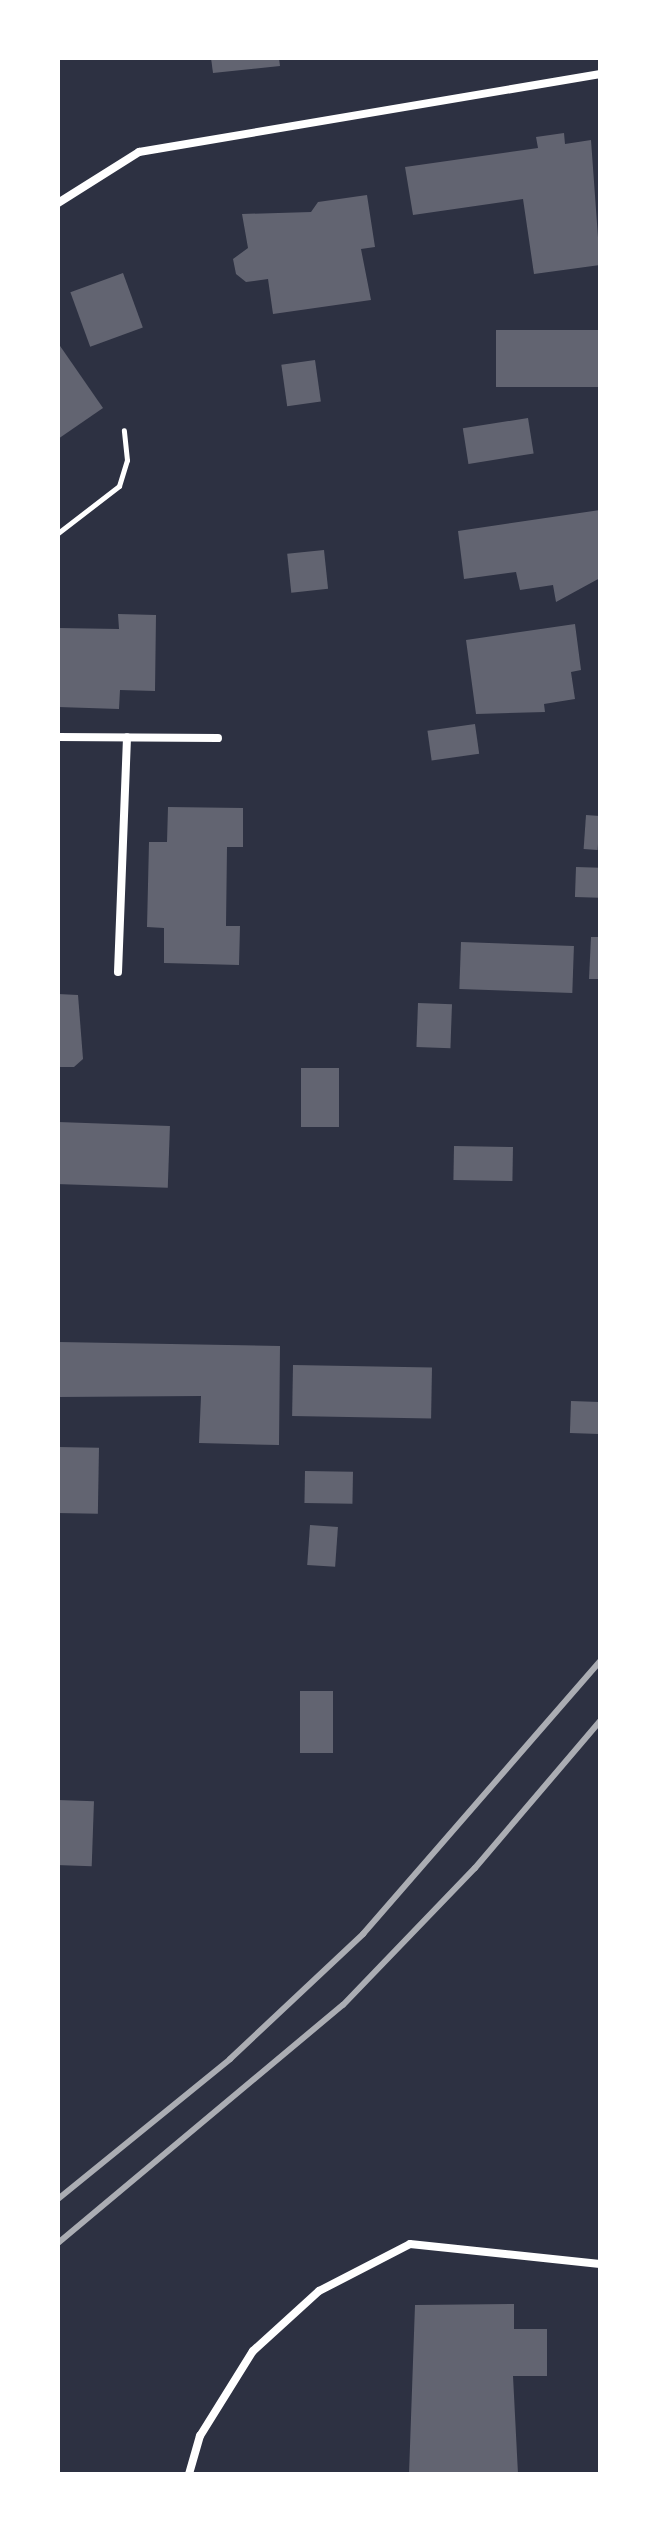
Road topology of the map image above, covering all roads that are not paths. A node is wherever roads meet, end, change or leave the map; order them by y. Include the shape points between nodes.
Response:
1 (600, 74) edge
2 (58, 203) edge
3 (58, 737) edge
4 (127, 737) junction
5 (218, 738) dead end
6 (118, 972) dead end
7 (600, 2264) edge
8 (189, 2474) edge

1 - 2 street via 139,152
3 - 4 street
4 - 5 street
4 - 6 street
7 - 8 street via 410,2244 397,2250 319,2291 253,2351 200,2436

